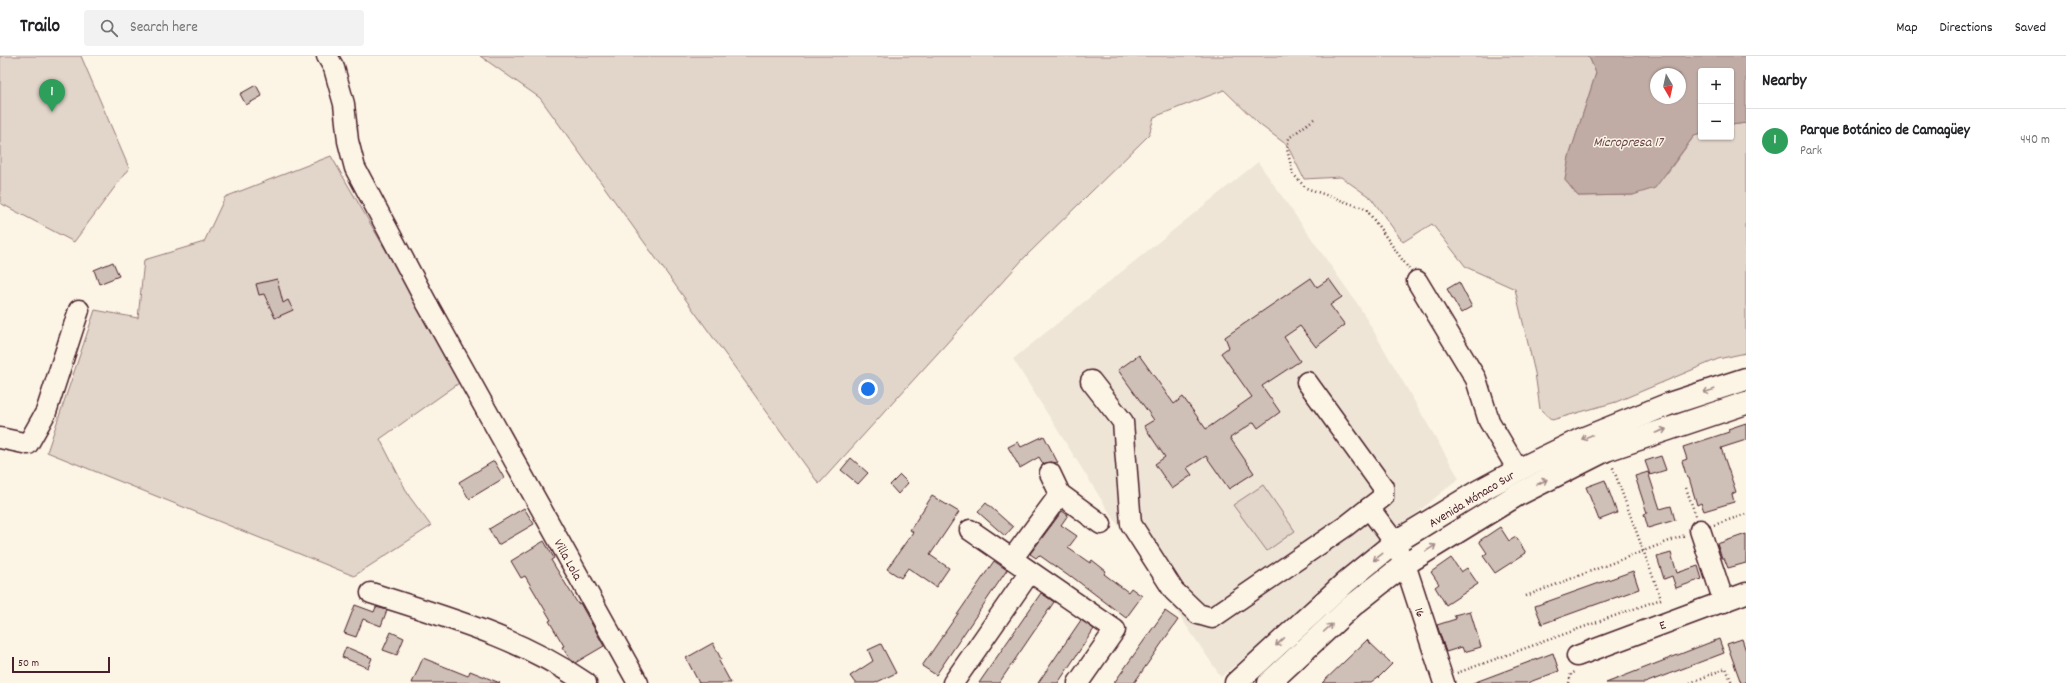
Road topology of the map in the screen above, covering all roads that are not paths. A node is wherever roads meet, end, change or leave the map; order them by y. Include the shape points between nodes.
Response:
1 (327, 56) edge
2 (1417, 281) road end
3 (79, 310) dead end
4 (1746, 379) edge
5 (1091, 381) dead end
6 (1307, 382) dead end
7 (1746, 403) edge
8 (0, 438) edge
9 (1518, 470) junction
10 (1050, 473) dead end
11 (1060, 494) junction
12 (1368, 508) junction
13 (1101, 524) dead end
14 (970, 530) dead end
15 (1700, 530) road end
16 (1394, 543) junction
17 (1012, 559) junction
18 (1405, 564) junction
19 (1030, 572) junction
20 (371, 593) dead end
21 (1746, 593) edge
22 (1724, 602) junction
23 (1577, 656) dead end
24 (1443, 681) edge
25 (586, 683) edge
26 (638, 683) edge
27 (953, 683) edge
28 (1078, 683) edge
29 (1236, 683) edge
30 (1269, 683) edge

1 - 26 street, Villa Lola via 334,68 344,104 348,141 355,168
2 - 9 street via 1476,379 1489,422
3 - 8 street via 46,412 28,444
4 -> 9 main road, Avenida Mónaco Sur via 1669,404 1582,439
5 - 12 street via 1122,422 1131,524 1174,591 1198,614 1212,618 1346,526
6 - 12 street via 1384,487 1383,497
18 -> 7 main road, Avenida Mónaco Sur via 1517,495 1606,450
9 - 16 main road, Avenida Mónaco Sur
10 - 11 street
11 - 13 street
11 - 17 street
12 - 16 street, 16
14 - 17 street
15 - 22 street
16 - 18 street, 16
16 -> 29 main road, Avenida Mónaco Sur via 1346,582
17 - 19 street
18 - 24 street, 16
30 -> 18 main road, Avenida Mónaco Sur via 1352,606
19 - 27 street
19 - 28 street via 1115,630
20 - 25 street via 493,633 556,663
21 - 22 street, E
22 - 23 street, E

